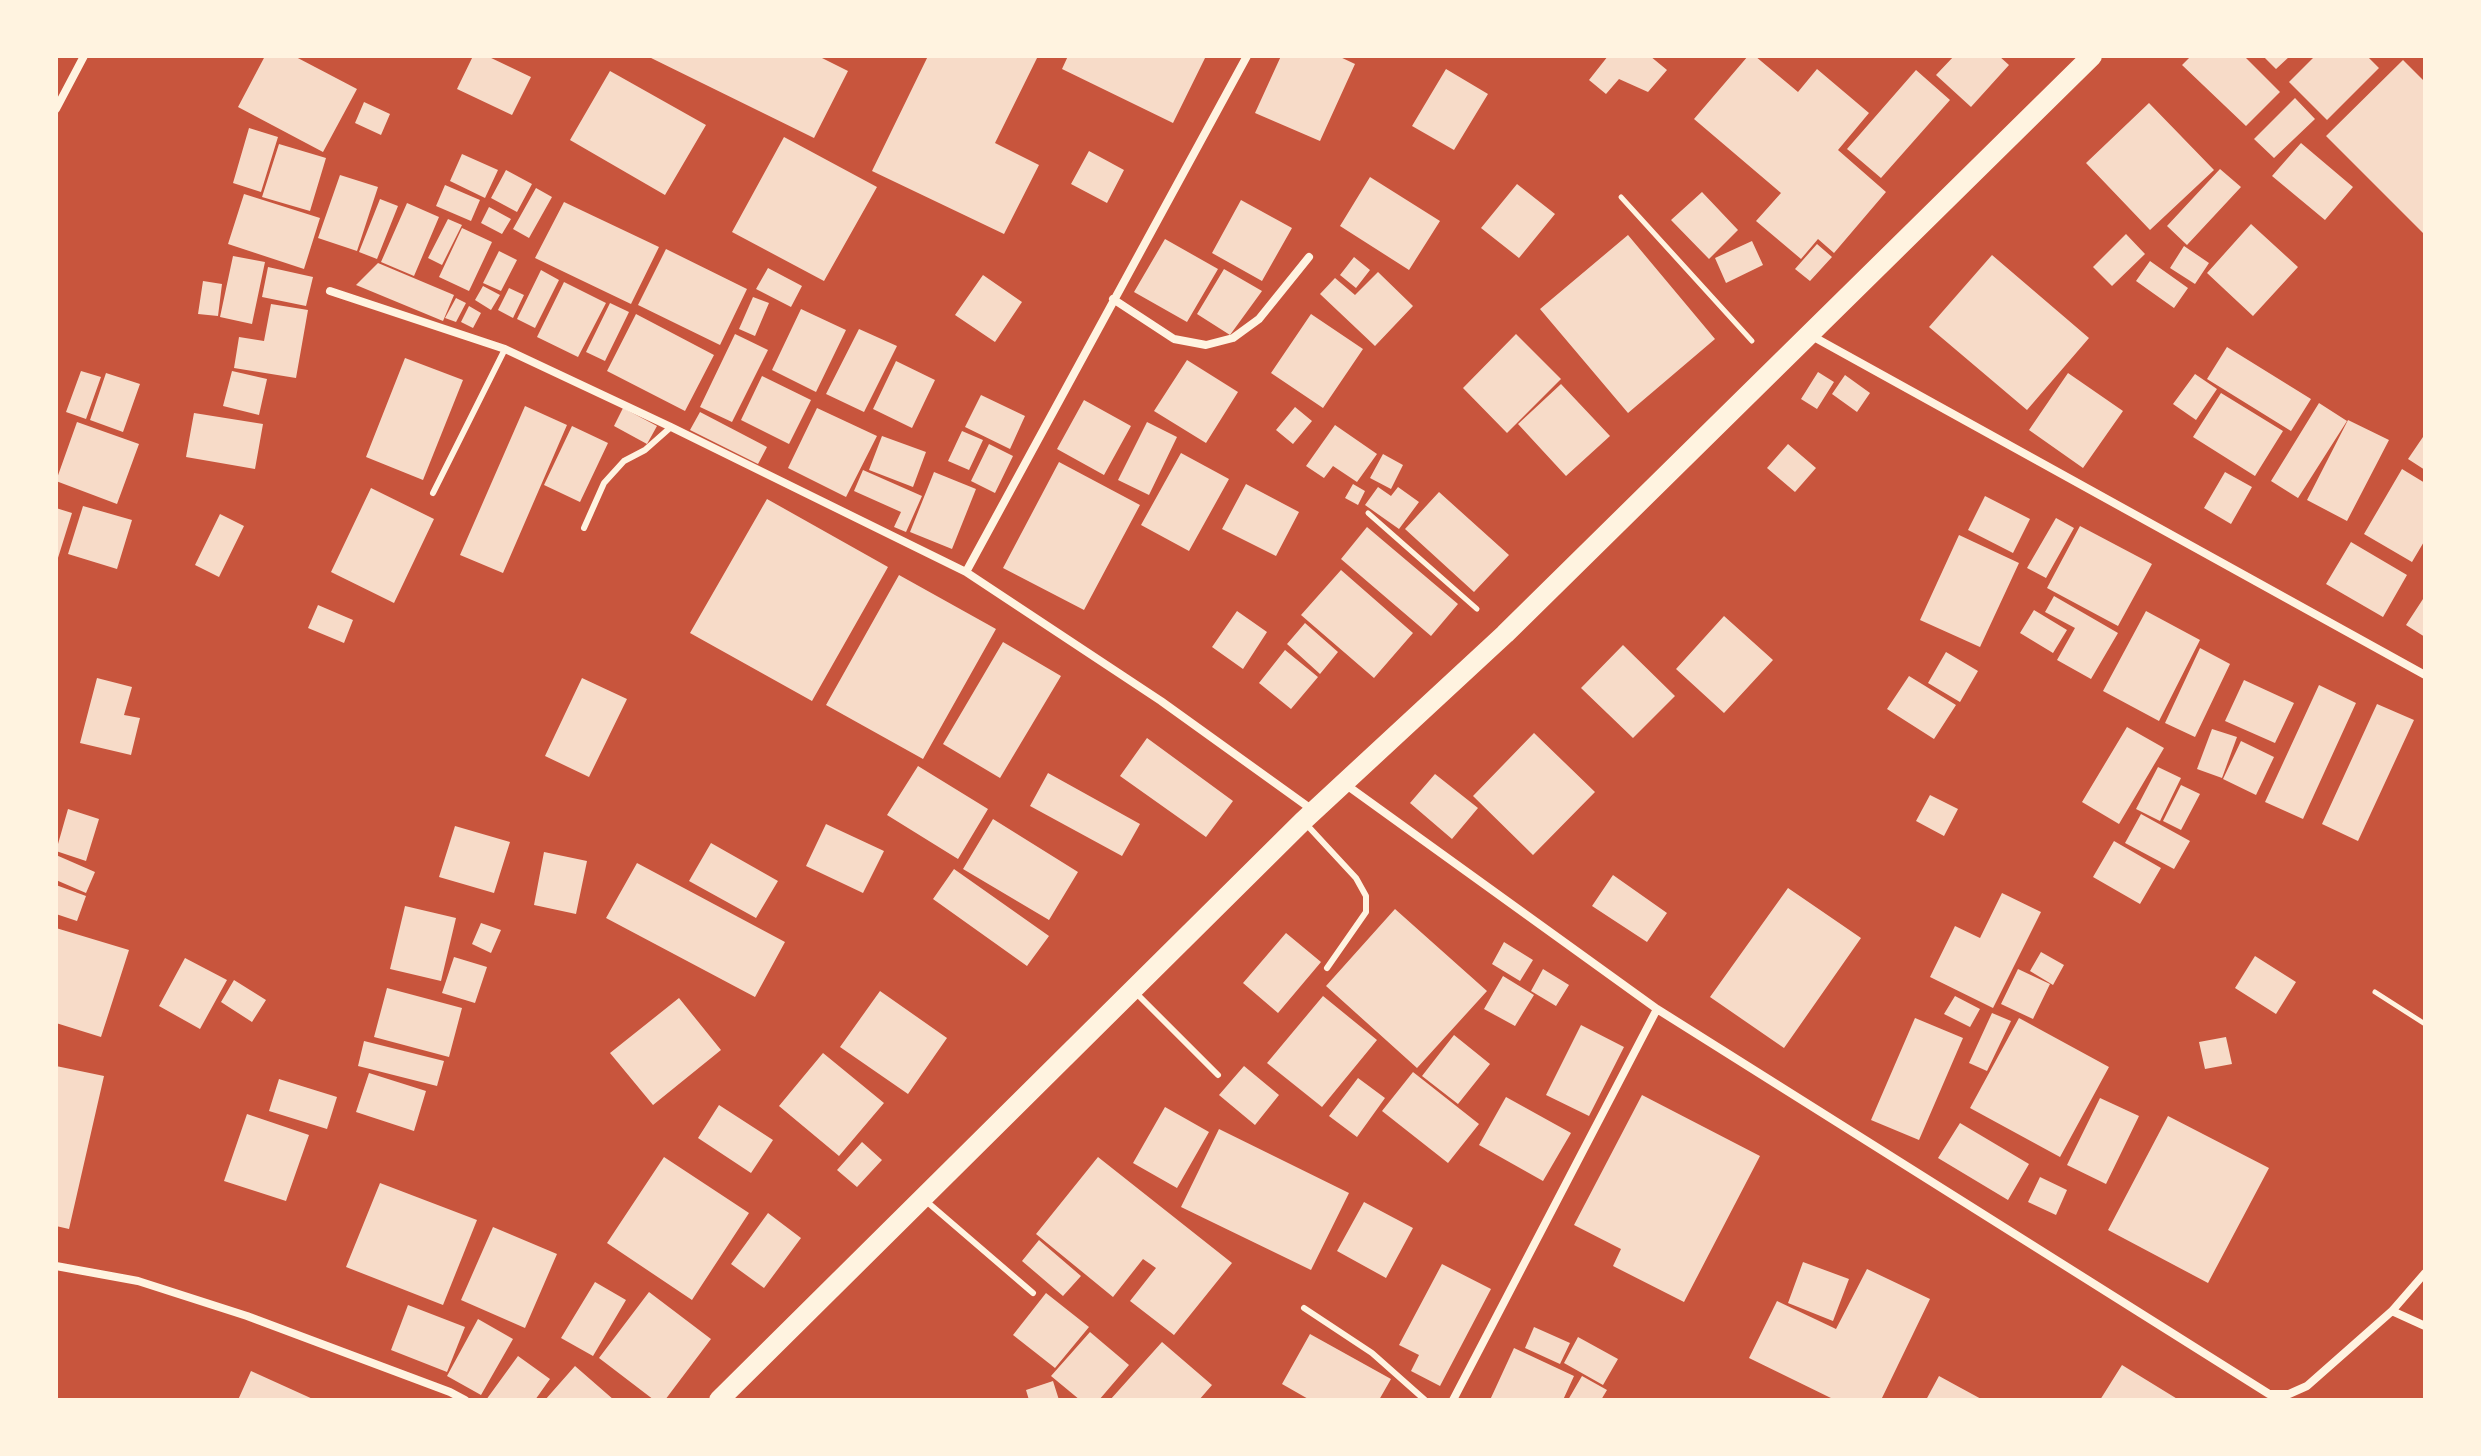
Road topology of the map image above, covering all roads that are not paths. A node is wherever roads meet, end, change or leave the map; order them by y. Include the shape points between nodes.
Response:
1 (84, 56) edge
2 (1247, 56) edge
3 (2092, 56) edge
4 (56, 109) edge
5 (1309, 257) dead end
6 (330, 291) dead end
7 (1113, 299) junction
8 (1811, 335) junction
9 (505, 349) junction
10 (671, 427) junction
11 (433, 493) dead end
12 (584, 528) dead end
13 (966, 572) junction
14 (2425, 675) edge
15 (1345, 784) junction
16 (1309, 816) junction
17 (1327, 968) dead end
18 (1133, 991) junction
19 (1657, 1009) junction
20 (1218, 1075) dead end
21 (923, 1199) junction
22 (56, 1266) edge
23 (2425, 1273) edge
24 (1033, 1293) dead end
25 (1304, 1308) dead end
26 (2392, 1311) junction
27 (2425, 1326) edge
28 (465, 1400) edge
29 (719, 1400) edge
30 (1425, 1400) edge
31 (1453, 1400) edge

1 - 4 street
2 - 7 street
3 - 8 main road
5 - 7 street via 1259,319 1233,338 1206,345 1174,339
6 - 9 street
7 - 13 street
8 - 14 street
8 - 15 main road
9 - 10 street
9 - 11 lane
10 - 12 lane via 624,461 604,483
10 - 13 street
13 - 16 street via 1161,701
15 - 16 main road
15 - 19 street
16 - 17 lane via 1366,896 1366,912
16 - 18 main road
18 - 20 lane
18 - 21 main road
19 - 26 street via 2269,1394 2289,1394 2307,1386
19 - 31 street
21 - 24 lane
21 - 29 main road
22 - 28 street via 138,1281 233,1312
23 - 26 street
25 - 30 lane via 1372,1353
26 - 27 street

